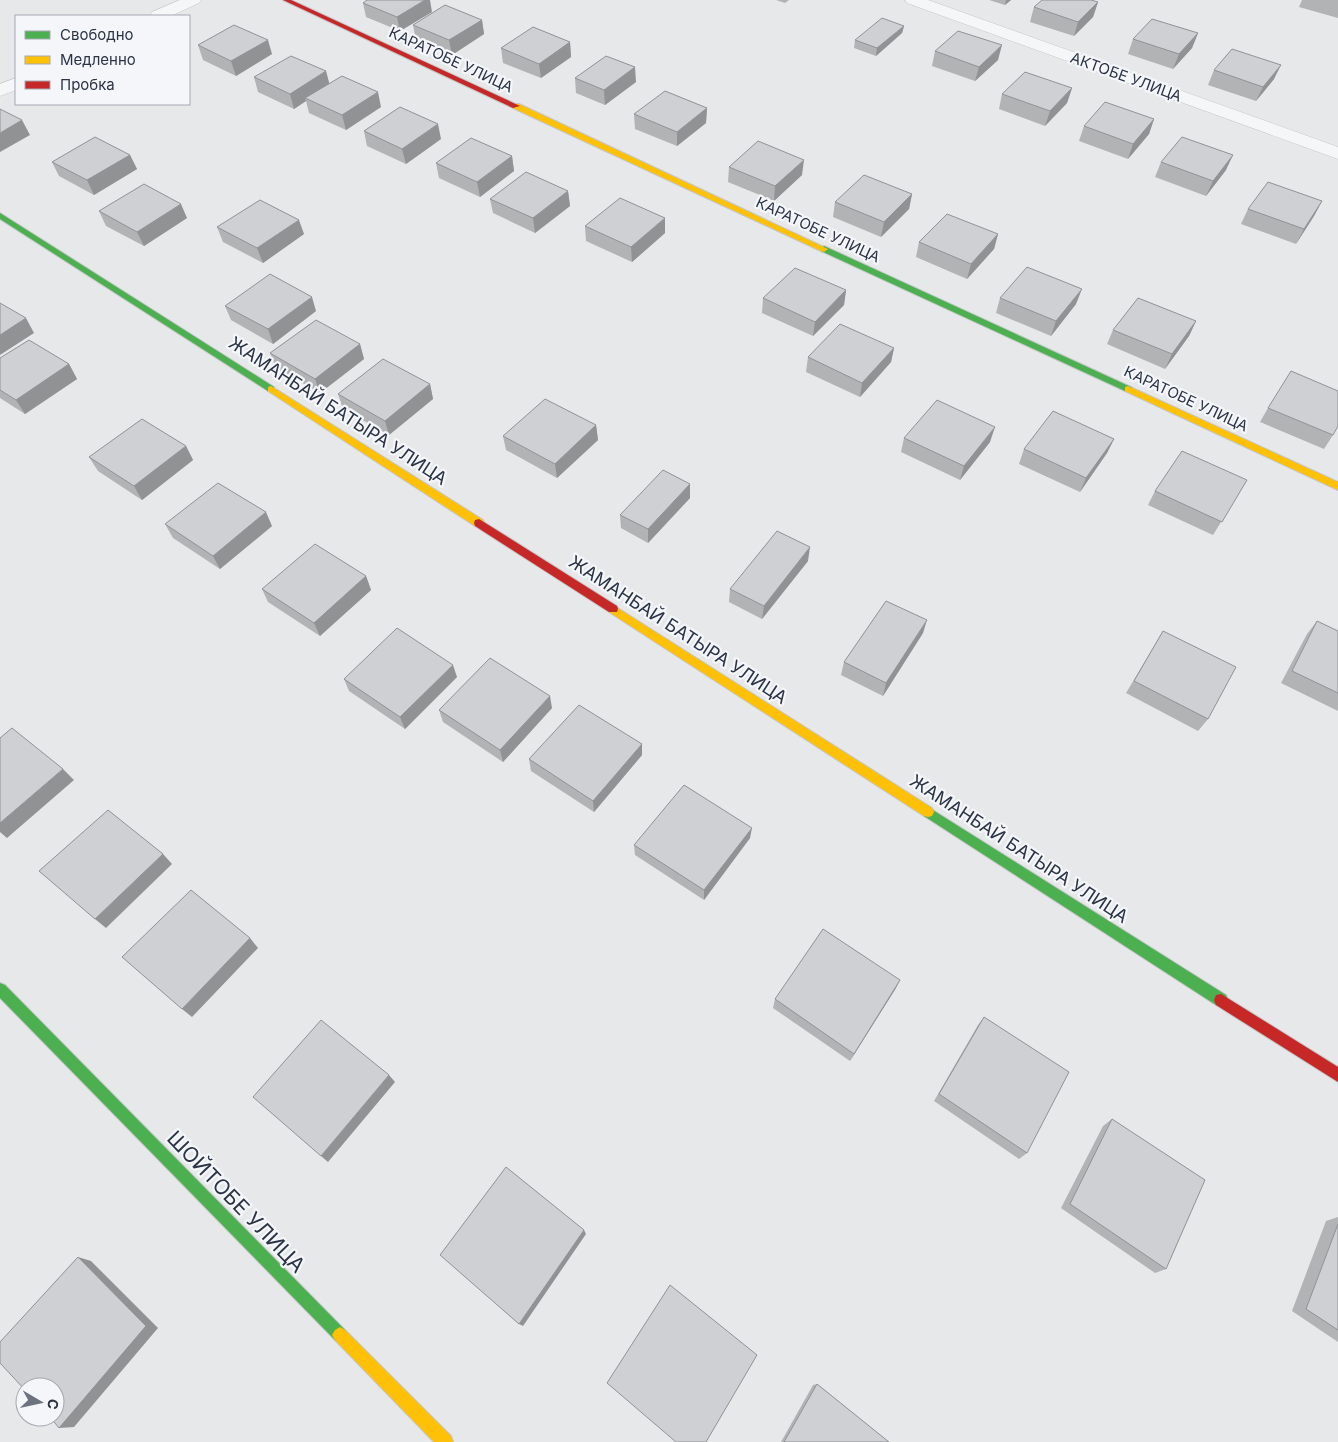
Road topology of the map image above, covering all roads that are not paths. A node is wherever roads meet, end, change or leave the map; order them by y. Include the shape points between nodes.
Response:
1 (193, 0) edge
2 (286, 0) edge
3 (913, 0) edge
4 (160, 15) edge
5 (15, 84) edge
6 (0, 91) edge
7 (1338, 153) edge
8 (0, 215) edge
9 (1338, 486) edge
10 (0, 988) edge
11 (1338, 1075) edge
12 (445, 1442) edge

1 - 4 street
2 - 9 street, КАРАТОБЕ УЛИЦА
3 - 7 street, АКТОБЕ УЛИЦА
5 - 6 street
8 - 11 street, ЖАМАНБАЙ БАТЫРА УЛИЦА
10 - 12 street, ШОЙТОБЕ УЛИЦА

